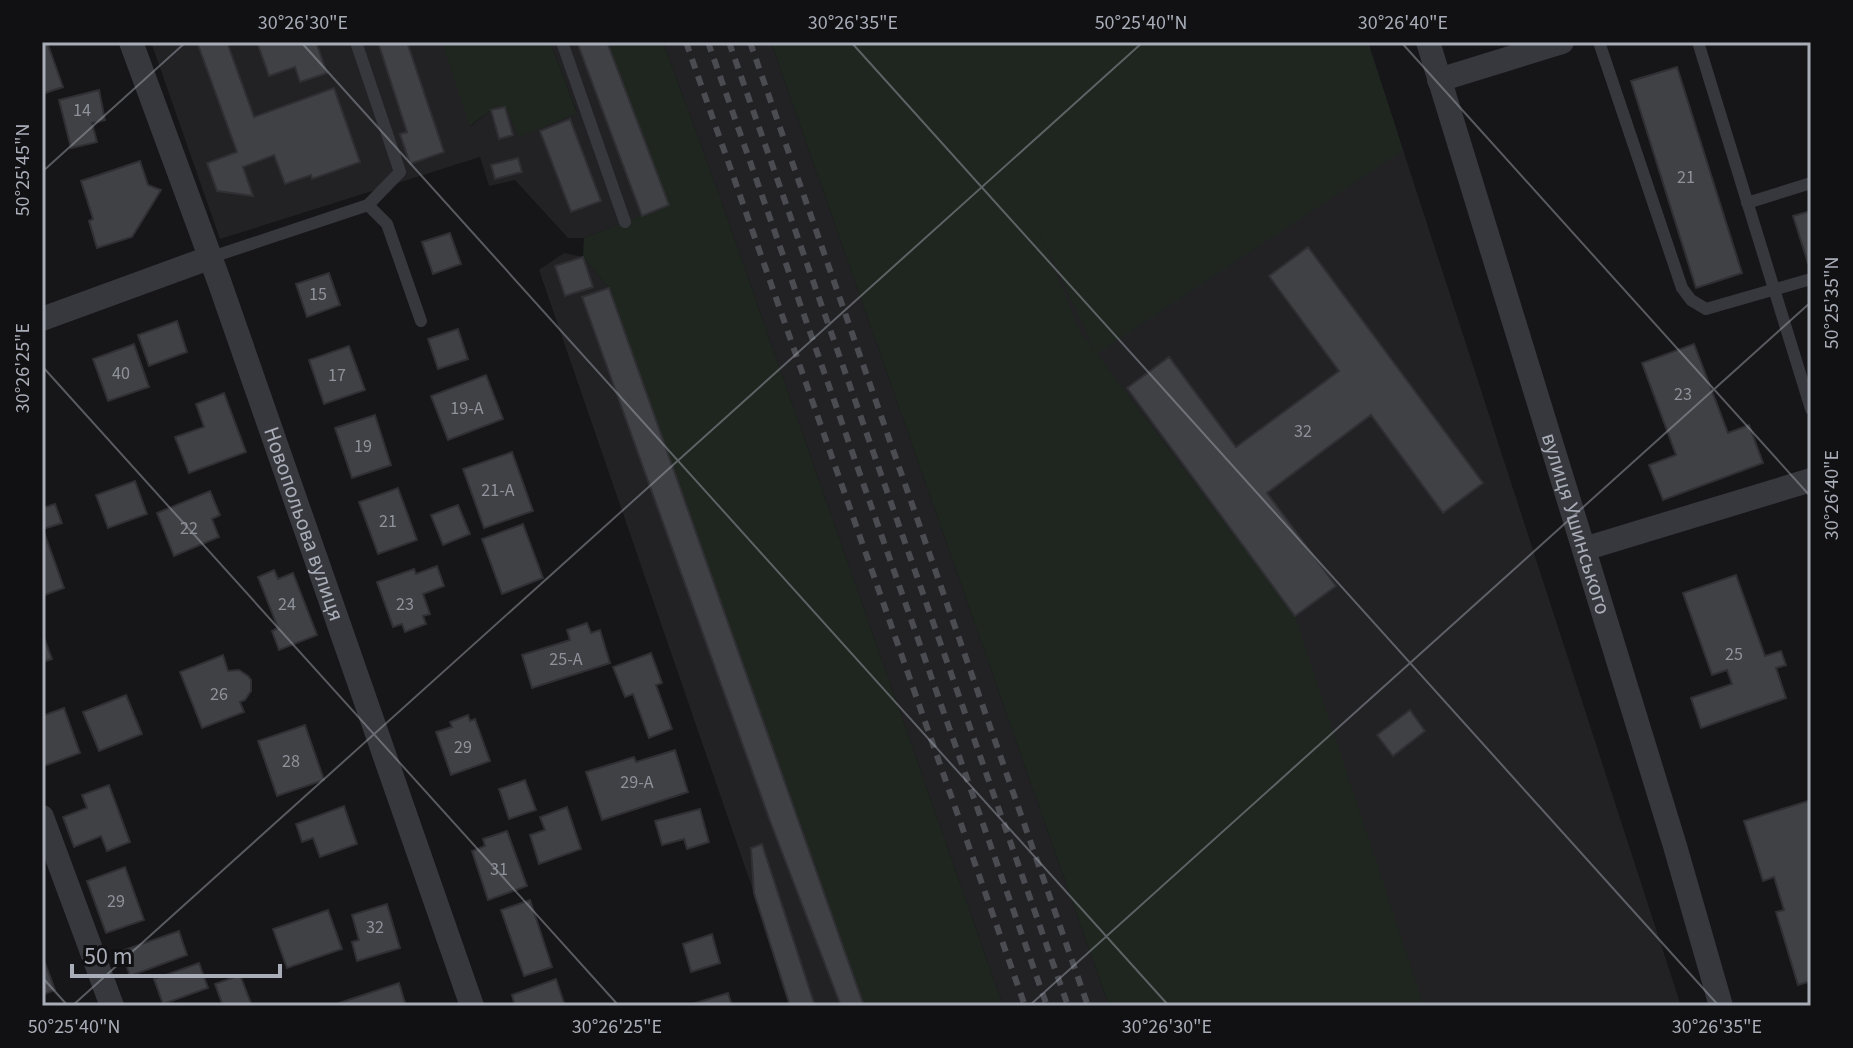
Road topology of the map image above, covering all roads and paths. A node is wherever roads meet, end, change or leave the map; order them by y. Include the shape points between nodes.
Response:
1 (131, 42) edge
2 (356, 42) edge
3 (562, 42) edge
4 (1428, 42) edge
5 (1562, 42) edge
6 (1599, 42) edge
7 (1698, 42) edge
8 (1439, 80) junction
9 (1811, 183) edge
10 (1747, 203) junction
11 (368, 205) junction
12 (625, 222) dead end
13 (209, 258) junction
14 (1811, 279) edge
15 (1773, 290) junction
16 (42, 319) edge
17 (421, 321) dead end
18 (1811, 409) edge
19 (1811, 480) edge
20 (1584, 549) junction
21 (42, 817) edge
22 (112, 1006) edge
23 (472, 1006) edge
24 (1721, 1006) edge

1 - 13 street, Новопольова вулиця
2 - 11 lane via 400,172
3 - 12 lane
4 - 8 street, вулиця Ушинського
5 - 8 street
6 - 15 lane via 1682,288 1706,309
7 - 10 lane
8 - 20 street, вулиця Ушинського
9 - 10 lane
10 - 15 lane
11 - 13 lane
11 - 17 lane via 387,224
13 - 16 street
13 - 23 street, Новопольова вулиця
14 - 15 lane
15 - 18 lane
19 - 20 street
20 - 24 street, вулиця Ушинського
21 - 22 street

